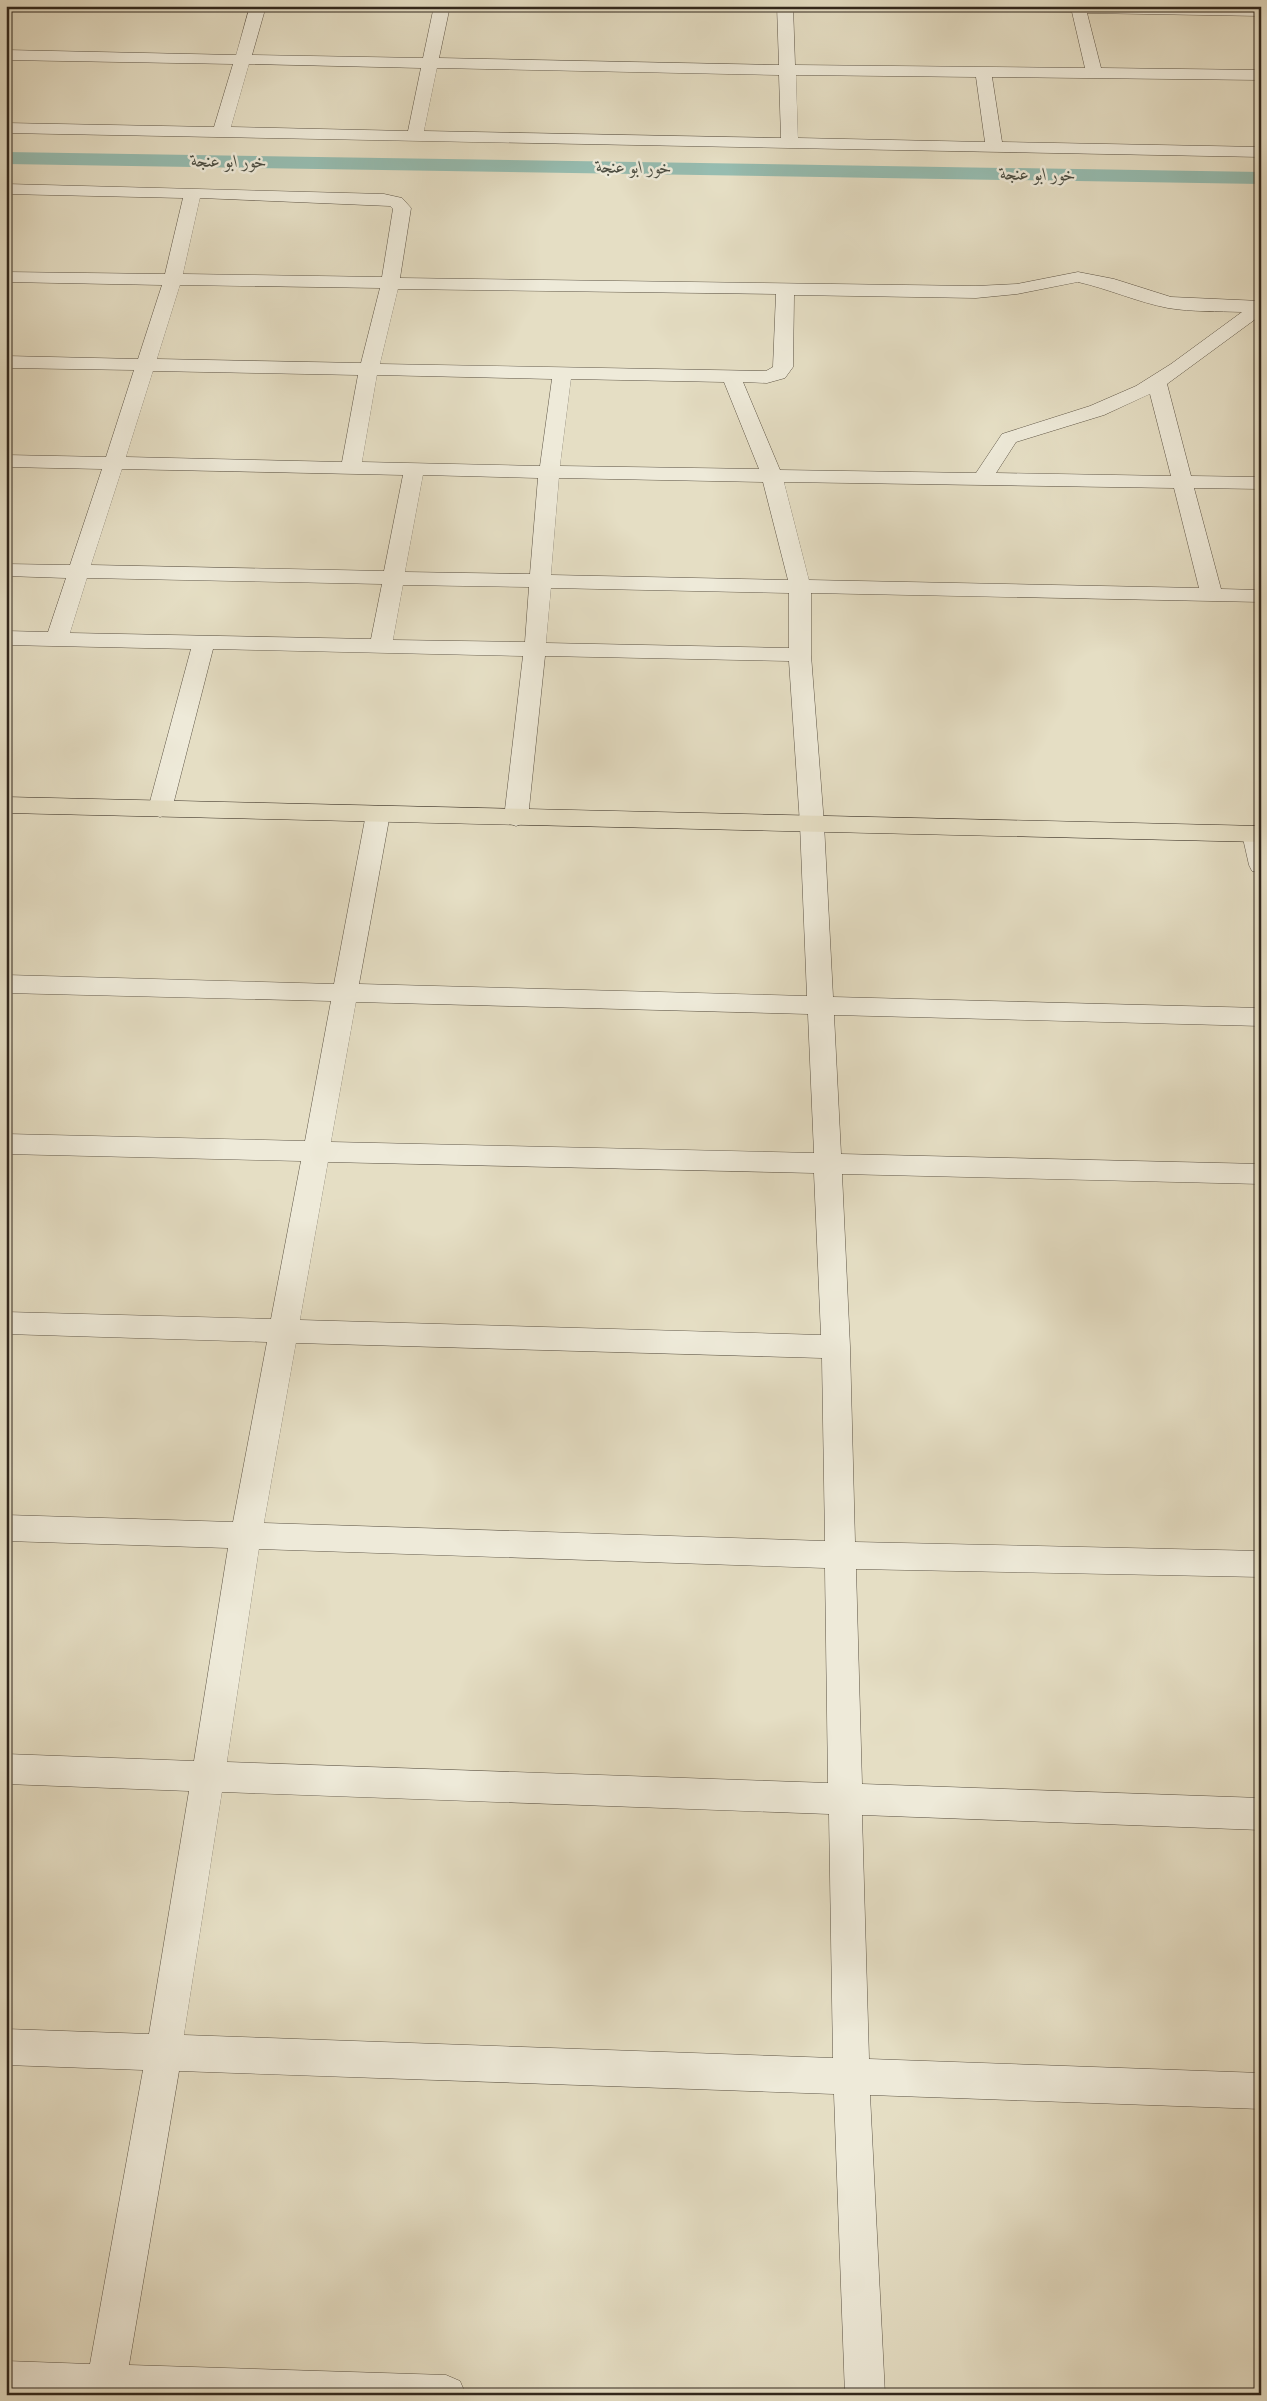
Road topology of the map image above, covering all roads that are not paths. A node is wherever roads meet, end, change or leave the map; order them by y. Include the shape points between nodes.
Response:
1 (258, 6) edge
2 (442, 6) edge
3 (785, 6) edge
4 (965, 6) edge
5 (1079, 7) edge
6 (1261, 11) edge
7 (6, 55) edge
8 (244, 59) junction
9 (431, 64) junction
10 (788, 70) junction
11 (982, 72) junction
12 (1094, 73) junction
13 (1261, 75) edge
14 (6, 128) edge
15 (220, 132) junction
16 (416, 136) junction
17 (790, 143) junction
18 (994, 147) junction
19 (1261, 152) edge
20 (6, 188) edge
21 (193, 193) junction
22 (6, 277) edge
23 (173, 280) junction
24 (390, 283) junction
25 (785, 289) junction
26 (1260, 307) edge
27 (6, 362) edge
28 (145, 364) junction
29 (370, 369) junction
30 (562, 373) junction
31 (732, 378) junction
32 (1157, 382) junction
33 (6, 461) edge
34 (114, 463) junction
35 (351, 467) junction
36 (414, 469) junction
37 (549, 472) junction
38 (772, 476) junction
39 (983, 477) junction
40 (1184, 482) junction
41 (1261, 483) edge
42 (6, 570) edge
43 (79, 571) junction
44 (392, 578) junction
45 (541, 582) junction
46 (800, 587) junction
47 (1212, 596) junction
48 (1260, 597) edge
49 (6, 638) edge
50 (57, 638) junction
51 (204, 642) junction
52 (382, 646) junction
53 (535, 649) junction
54 (800, 655) junction
55 (6, 805) edge
56 (160, 809) junction
57 (378, 814) junction
58 (516, 818) junction
59 (812, 824) junction
60 (1257, 834) edge
61 (1261, 865) edge
62 (6, 984) edge
63 (346, 995) junction
64 (820, 1007) junction
65 (1261, 1017) edge
66 (6, 1144) edge
67 (317, 1150) junction
68 (829, 1163) junction
69 (1261, 1174) edge
70 (6, 1323) edge
71 (282, 1330) junction
72 (836, 1347) junction
73 (6, 1528) edge
74 (246, 1535) junction
75 (842, 1555) junction
76 (1261, 1564) edge
77 (6, 1769) edge
78 (209, 1775) junction
79 (846, 1800) junction
80 (1261, 1814) edge
81 (6, 2047) edge
82 (164, 2051) junction
83 (851, 2076) junction
84 (1261, 2091) edge
85 (6, 2381) edge
86 (104, 2390) edge
87 (446, 2395) edge
88 (864, 2395) edge

1 - 8 street
2 - 9 street
3 - 10 street
4 - 5 street
5 - 6 street
5 - 12 street
7 - 8 street
8 - 9 street
8 - 15 street
9 - 10 street
9 - 16 street
10 - 11 street
10 - 17 street
11 - 12 street
11 - 18 street
12 - 13 street
14 - 15 street
15 - 16 street
16 - 17 street
17 - 18 street
18 - 19 street
20 - 21 street
21 - 23 street
21 - 24 street via 396,202 402,208
22 - 23 street
23 - 24 street
23 - 28 street
24 - 25 street
24 - 29 street
25 - 26 street via 976,292 1017,289 1078,277 1102,281 1171,303
25 - 31 street via 783,367 778,374 767,377
26 - 32 street
27 - 28 street
28 - 29 street
28 - 34 street
29 - 30 street
29 - 35 street
30 - 31 street
30 - 37 street
31 - 38 street
32 - 39 street via 1110,406 1009,438
32 - 40 street
33 - 34 street
34 - 35 street
34 - 43 street
35 - 36 street
36 - 37 street
36 - 44 street
37 - 38 street
37 - 45 street
38 - 39 street
38 - 46 street
39 - 40 street
40 - 41 street
40 - 47 street
42 - 43 street
43 - 44 street
43 - 50 street
44 - 45 street
44 - 52 street
45 - 46 street
45 - 53 street
46 - 47 street
46 - 54 street
47 - 48 street
49 - 50 street
50 - 51 street
51 - 52 street
51 - 56 street
52 - 53 street
53 - 54 street
53 - 58 street
54 - 59 street
55 - 56 main road
56 - 57 main road
57 - 58 main road
57 - 63 street
58 - 59 main road
59 - 60 main road
59 - 64 street
60 - 61 street
62 - 63 street
63 - 64 street
63 - 67 street
64 - 65 street
64 - 68 street
66 - 67 street
67 - 68 street
67 - 71 street
68 - 69 street
68 - 72 street
70 - 71 street
71 - 72 street
71 - 74 street
72 - 75 street
73 - 74 street
74 - 75 street
74 - 78 street
75 - 76 street
75 - 79 street
77 - 78 street
78 - 79 street
78 - 82 street
79 - 80 street
79 - 83 street
81 - 82 street
82 - 83 street
82 - 86 street
83 - 84 street
83 - 88 street
85 - 86 street
86 - 87 street

